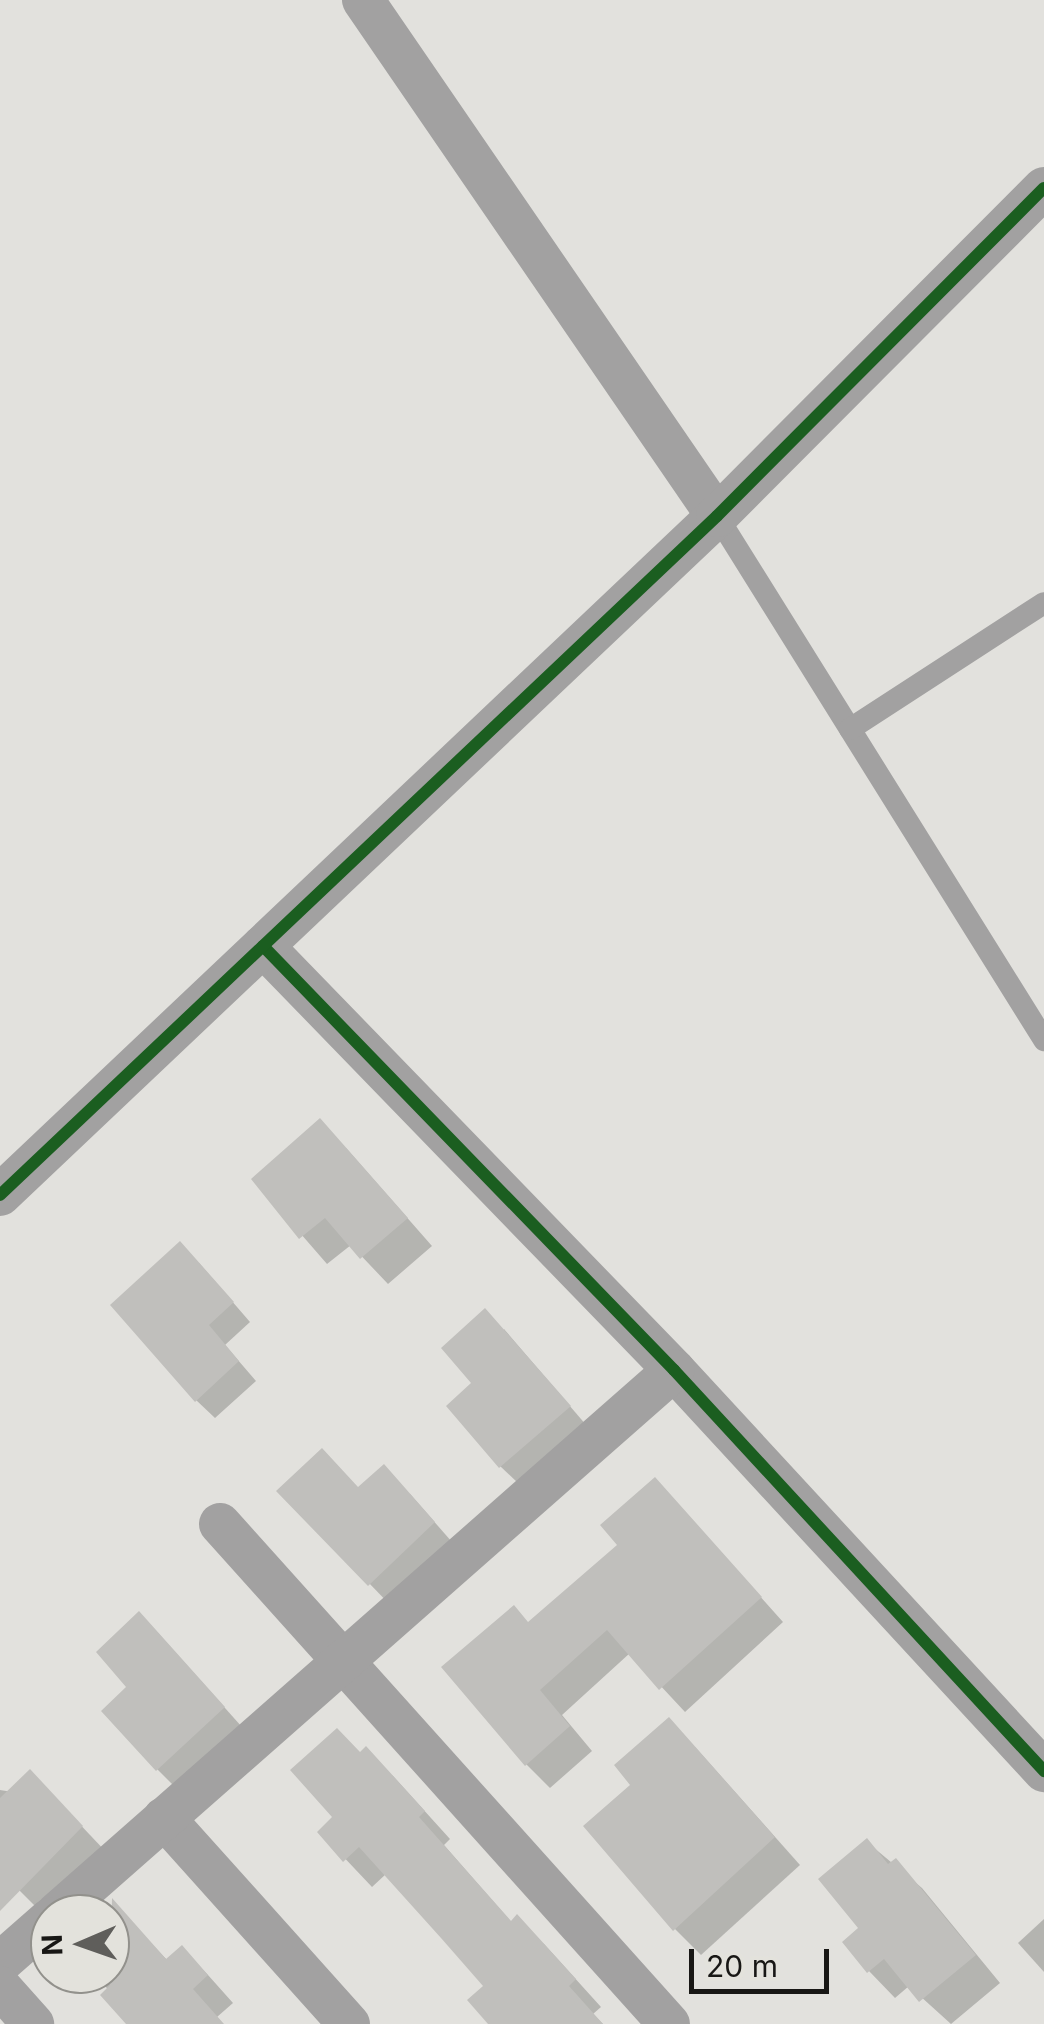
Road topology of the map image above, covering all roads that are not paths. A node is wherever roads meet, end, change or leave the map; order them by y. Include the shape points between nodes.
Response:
1 (363, 0) edge
2 (1044, 188) edge
3 (717, 516) junction
4 (1044, 602) edge
5 (850, 730) junction
6 (263, 946) junction
7 (1044, 1040) edge
8 (0, 1196) edge
9 (674, 1370) junction
10 (220, 1524) dead end
11 (342, 1661) junction
12 (1044, 1771) edge
13 (164, 1818) junction
14 (78, 1894) edge
15 (30, 1936) edge
16 (0, 1963) edge
17 (0, 1987) edge
18 (33, 2024) edge
19 (349, 2024) edge
20 (669, 2024) edge

1 - 3 street
2 - 3 street
3 - 5 lane
3 - 6 street
4 - 5 lane
5 - 7 lane
6 - 8 street
6 - 9 street
9 - 11 street
9 - 12 street
10 - 11 street
11 - 13 street
11 - 20 street
13 - 14 street
13 - 19 street
15 - 16 street
17 - 18 street

